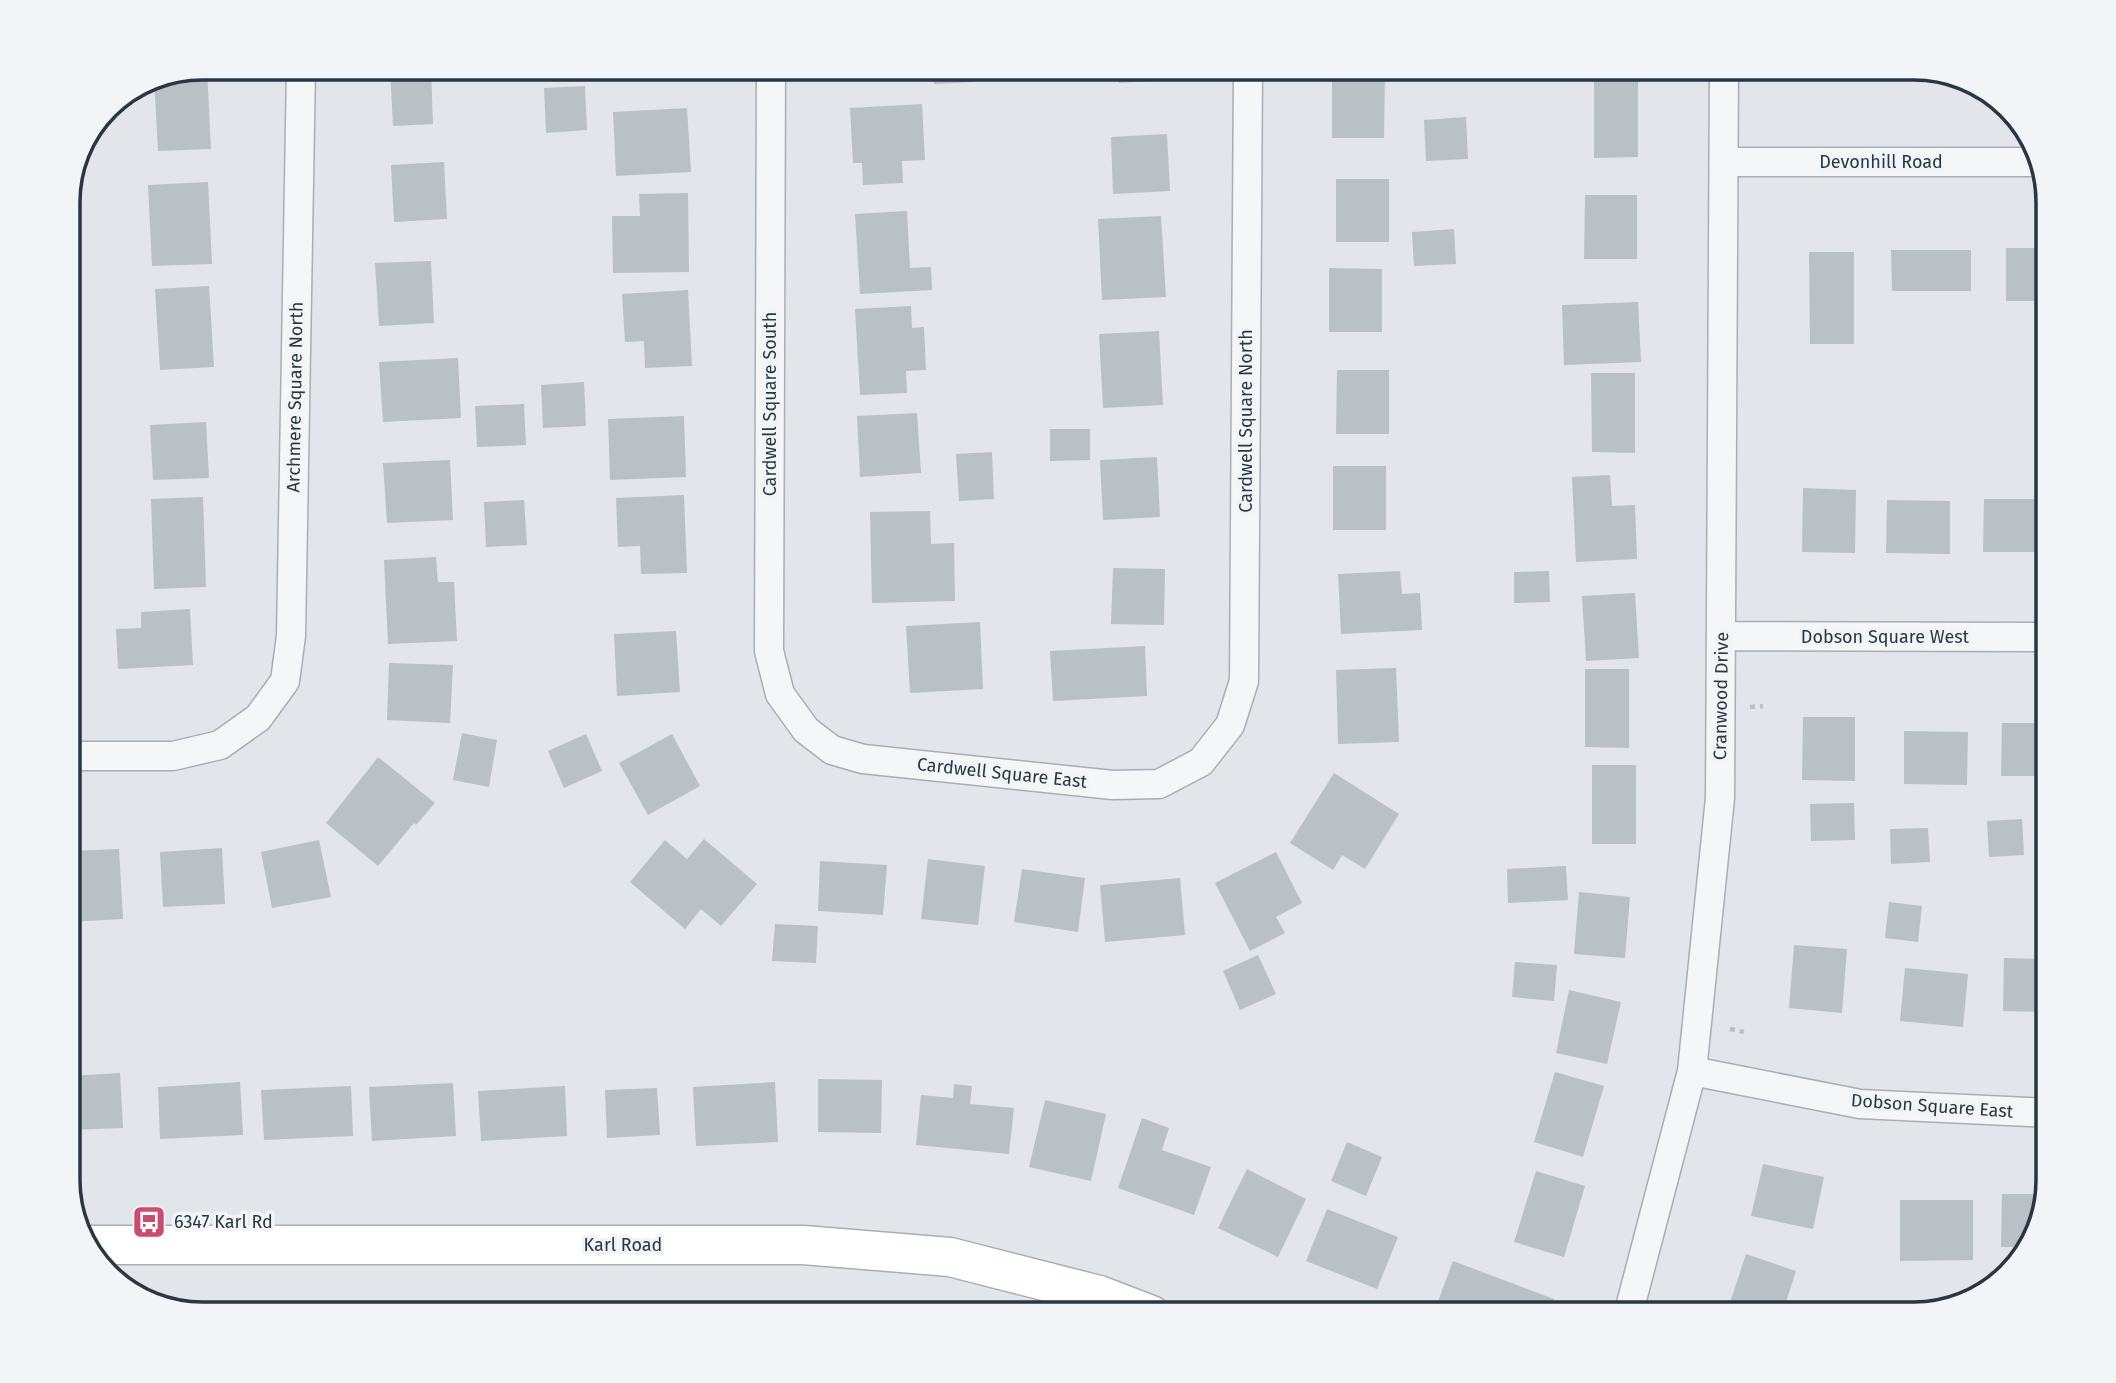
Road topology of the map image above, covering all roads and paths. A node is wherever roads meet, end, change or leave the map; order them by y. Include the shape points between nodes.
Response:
1 (301, 80) edge
2 (771, 80) edge
3 (1248, 80) edge
4 (1724, 80) edge
5 (1724, 162) junction
6 (2028, 162) edge
7 (1722, 636) junction
8 (2036, 637) edge
9 (806, 730) joint
10 (81, 756) edge
11 (1201, 762) joint
12 (1730, 1029) dead end
13 (1744, 1032) dead end
14 (1692, 1071) junction
15 (2036, 1112) edge
16 (100, 1245) edge
17 (1117, 1302) edge
18 (1631, 1302) edge

1 - 10 street, Archmere Square North via 290,636 285,681 258,718 220,745 173,756
2 - 9 street, Cardwell Square South via 769,651 780,694
3 - 11 street, Cardwell Square North via 1244,681 1230,725
4 - 5 street, Cranwood Drive
5 - 6 street, Devonhill Road
5 - 7 street, Cranwood Drive
7 - 8 street, Dobson Square West
7 - 14 street, Cranwood Drive via 1720,798
9 - 11 street, Cardwell Square East via 832,750 863,759 1113,785 1159,784
12 - 13 path
14 - 15 street, Dobson Square East via 1860,1104
14 - 18 street, Cranwood Drive
16 - 17 street, Karl Road via 803,1245 950,1257

